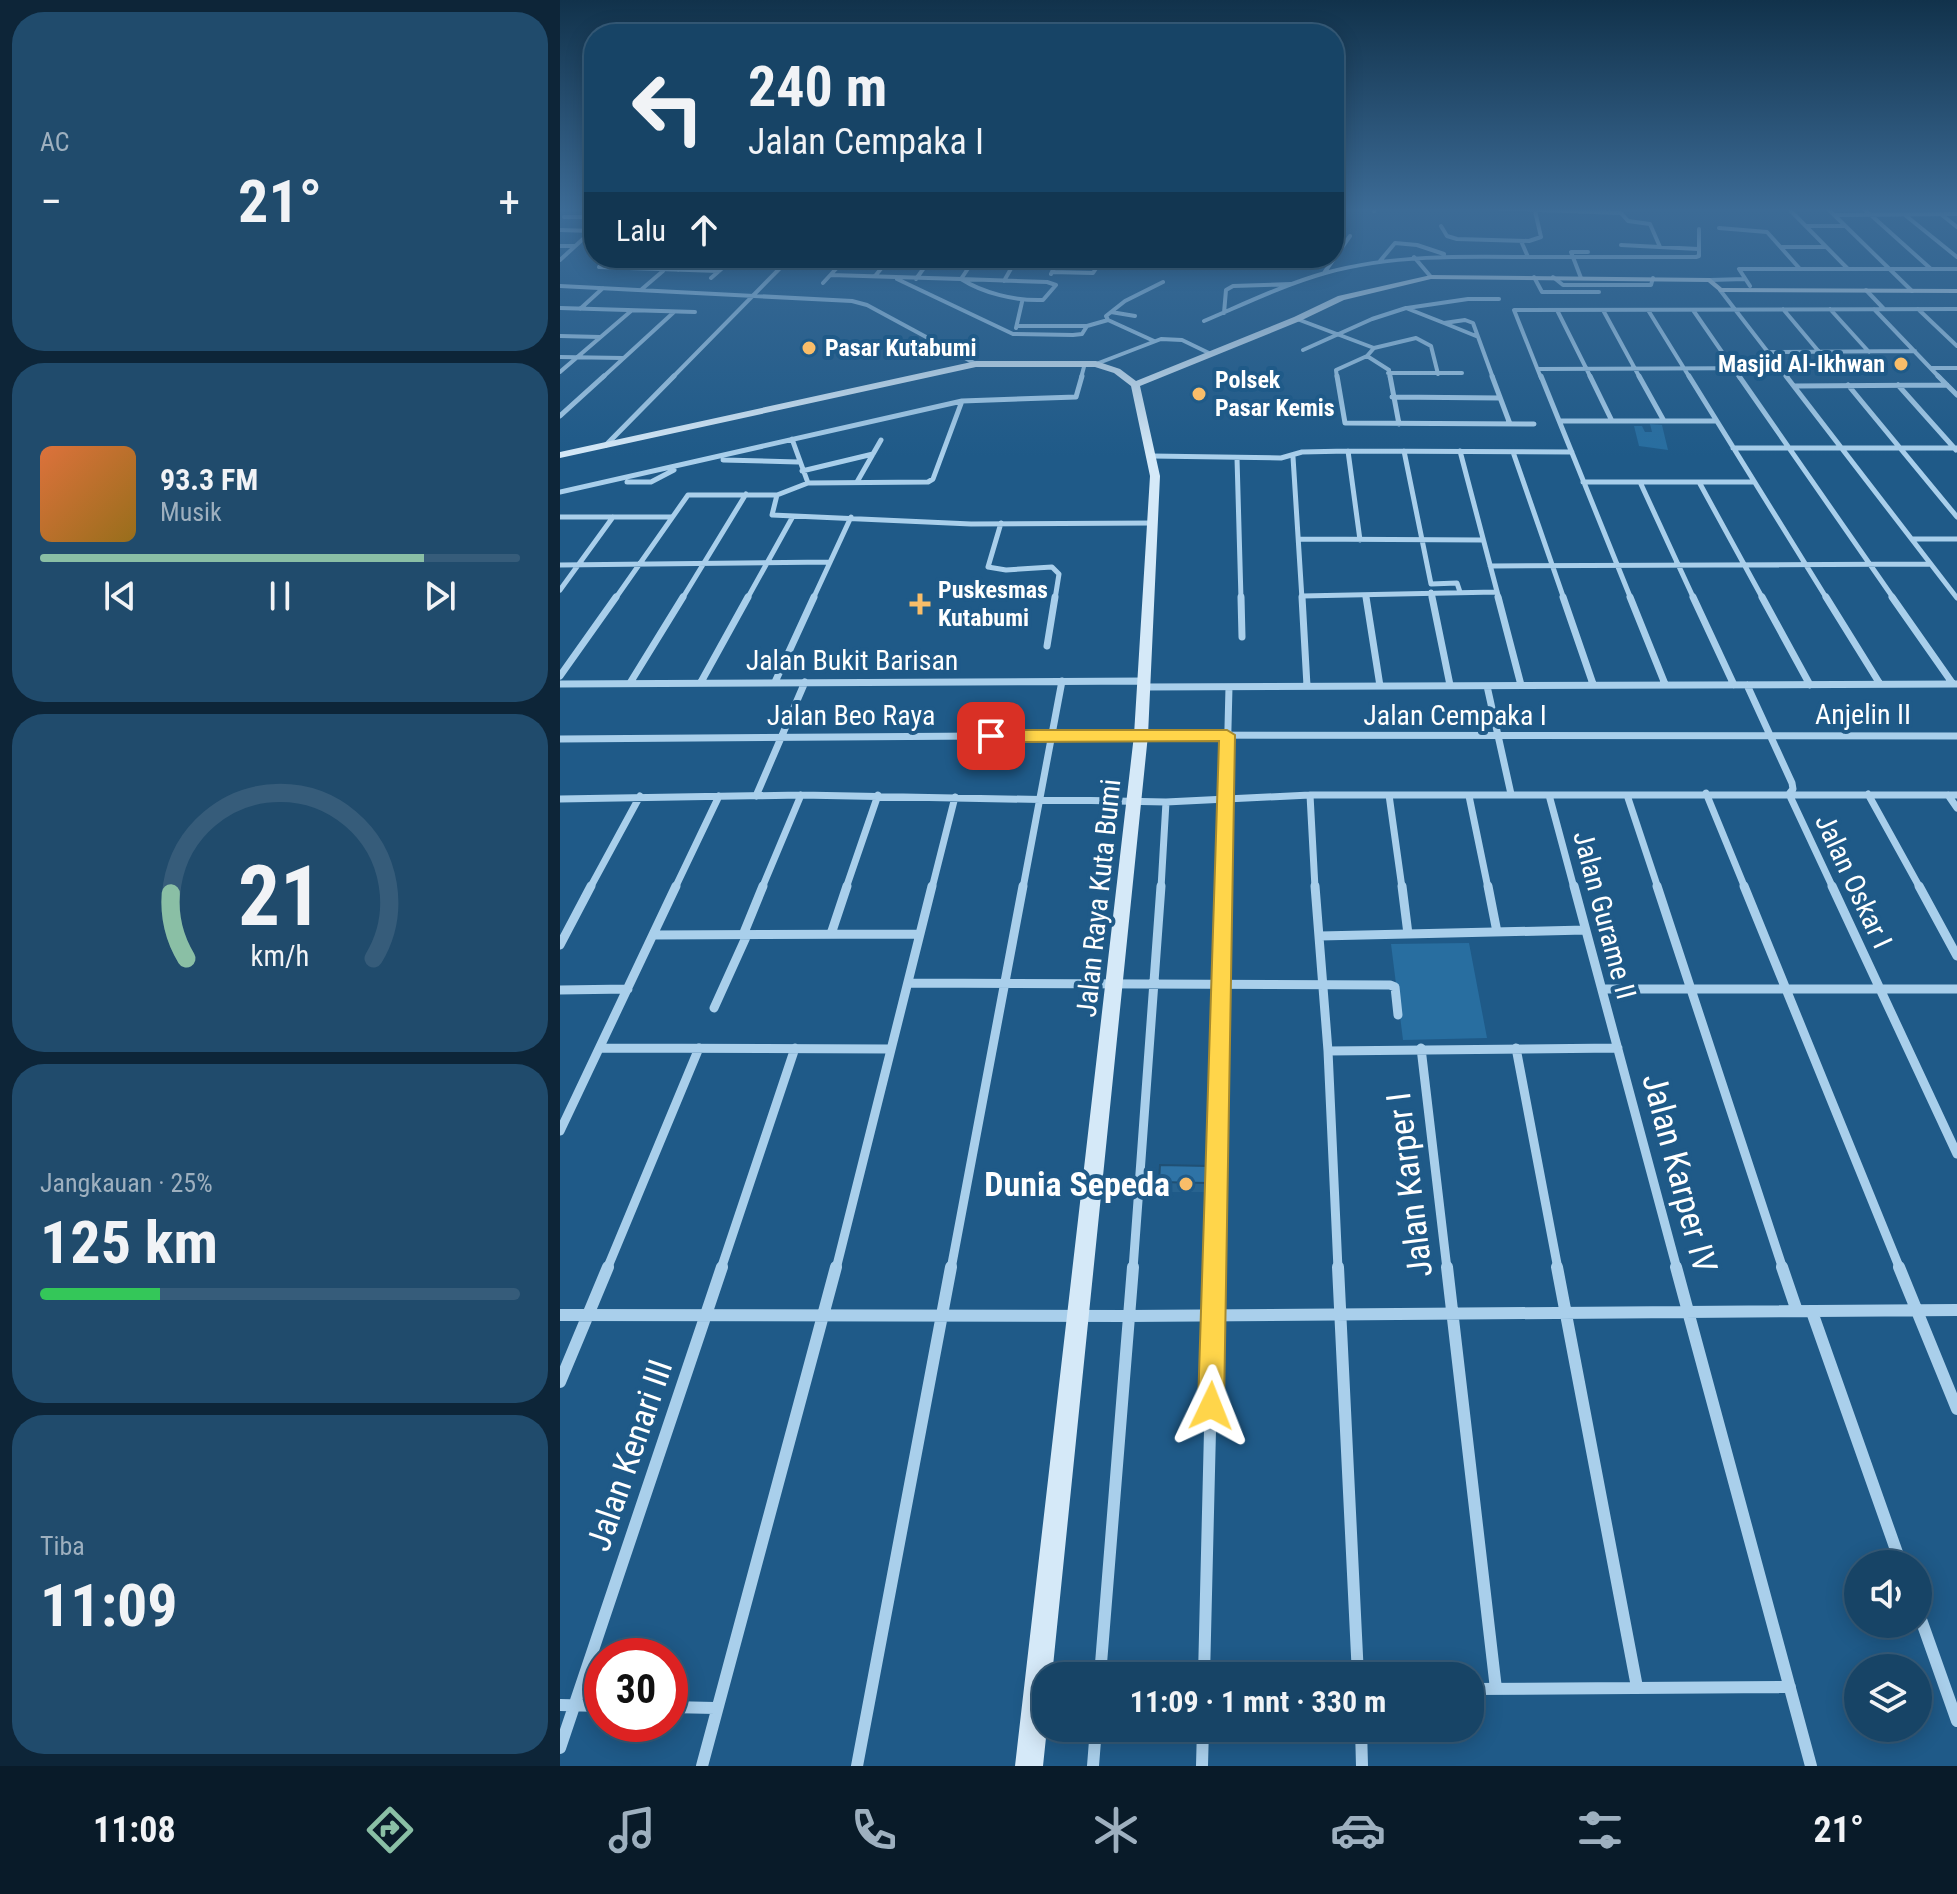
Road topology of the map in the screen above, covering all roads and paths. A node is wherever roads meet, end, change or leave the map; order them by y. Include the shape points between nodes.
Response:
1 (600, 290) edge
2 (664, 290) edge
3 (758, 290) edge
4 (920, 290) edge
5 (989, 290) edge
6 (1052, 290) edge
7 (1146, 290) edge
8 (1226, 290) edge
9 (1283, 290) edge
10 (1374, 290) edge
11 (1541, 290) edge
12 (1720, 290) edge
13 (1866, 290) edge
14 (1599, 292) dead end
15 (752, 296) junction
16 (1499, 299) dead end
17 (1022, 302) junction
18 (560, 308) edge
19 (1406, 308) junction
20 (580, 309) junction
21 (1783, 309) junction
22 (1830, 309) junction
23 (1874, 309) junction
24 (1884, 309) junction
25 (1918, 309) junction
26 (1957, 309) edge
27 (631, 310) junction
28 (1557, 310) junction
29 (1603, 310) junction
30 (1648, 310) junction
31 (1693, 310) junction
32 (1735, 310) junction
33 (674, 312) junction
34 (695, 312) dead end
35 (1111, 312) junction
36 (1224, 313) junction
37 (1135, 316) dead end
38 (1297, 319) junction
39 (1108, 320) junction
40 (1204, 321) dead end
41 (1444, 323) junction
42 (1017, 326) junction
43 (1087, 326) junction
44 (1013, 334) junction
45 (1338, 335) junction
46 (560, 336) edge
47 (1476, 336) junction
48 (601, 337) junction
49 (1154, 341) junction
50 (1957, 346) edge
51 (1374, 348) junction
52 (1303, 350) dead end
53 (1915, 351) junction
54 (1771, 352) junction
55 (1869, 352) junction
56 (1820, 353) junction
57 (1211, 354) junction
58 (1367, 356) junction
59 (560, 357) edge
60 (577, 357) junction
61 (624, 358) junction
62 (1091, 363) junction
63 (976, 364) junction
64 (1783, 368) junction
65 (1932, 368) junction
66 (1957, 368) edge
67 (1539, 369) junction
68 (1588, 369) junction
69 (1636, 369) junction
70 (1685, 369) junction
71 (1734, 369) junction
72 (560, 372) edge
73 (1388, 373) junction
74 (1462, 373) dead end
75 (1438, 374) junction
76 (1135, 385) junction
77 (1848, 385) junction
78 (1898, 385) junction
79 (1947, 385) junction
80 (1795, 386) junction
81 (1957, 395) edge
82 (1392, 397) junction
83 (1500, 398) junction
84 (962, 401) junction
85 (560, 416) edge
86 (1560, 421) junction
87 (1612, 421) junction
88 (1664, 421) junction
89 (1716, 421) junction
90 (1399, 424) junction
91 (1510, 424) junction
92 (1534, 424) dead end
93 (792, 439) junction
94 (881, 440) dead end
95 (606, 445) junction
96 (1733, 448) junction
97 (1788, 448) junction
98 (1843, 448) junction
99 (1900, 448) junction
100 (1956, 449) edge
101 (1348, 451) junction
102 (1404, 451) junction
103 (1460, 451) junction
104 (1513, 452) junction
105 (1572, 452) junction
106 (873, 454) junction
107 (560, 455) edge
108 (1152, 456) junction
109 (1293, 457) junction
110 (1237, 458) junction
111 (710, 460) junction
112 (798, 462) junction
113 (802, 471) junction
114 (857, 482) junction
115 (1583, 482) junction
116 (1640, 482) junction
117 (1699, 482) junction
118 (1754, 482) junction
119 (808, 483) junction
120 (569, 490) junction
121 (560, 492) edge
122 (746, 494) junction
123 (777, 495) junction
124 (560, 501) edge
125 (672, 515) junction
126 (560, 517) edge
127 (613, 517) junction
128 (851, 517) junction
129 (1957, 517) edge
130 (792, 518) junction
131 (1001, 523) junction
132 (1154, 523) junction
133 (1299, 539) junction
134 (1912, 539) junction
135 (1957, 539) edge
136 (1360, 540) junction
137 (1421, 540) junction
138 (1483, 540) junction
139 (830, 562) junction
140 (766, 564) junction
141 (1805, 564) junction
142 (1869, 564) junction
143 (1930, 564) junction
144 (560, 565) edge
145 (579, 565) junction
146 (636, 565) junction
147 (703, 565) junction
148 (1617, 565) junction
149 (1678, 565) junction
150 (1744, 565) junction
151 (1490, 566) junction
152 (1552, 566) junction
153 (560, 590) edge
154 (1431, 592) junction
155 (1460, 592) junction
156 (1496, 592) junction
157 (1955, 594) edge
158 (1302, 596) junction
159 (1366, 597) junction
160 (1242, 637) dead end
161 (1047, 646) dead end
162 (560, 676) edge
163 (1062, 681) junction
164 (701, 682) junction
165 (775, 682) junction
166 (805, 682) junction
167 (630, 683) junction
168 (560, 684) edge
169 (1144, 684) junction
170 (1593, 684) junction
171 (1665, 684) junction
172 (1880, 684) junction
173 (1955, 684) edge
174 (1450, 685) junction
175 (1521, 685) junction
176 (1734, 685) junction
177 (1747, 685) junction
178 (1810, 685) junction
179 (1307, 686) junction
180 (1380, 686) junction
181 (1487, 686) junction
182 (1229, 687) junction
183 (1141, 735) junction
184 (1227, 735) junction
185 (1051, 736) junction
186 (1769, 736) junction
187 (1957, 736) edge
188 (781, 737) junction
189 (1498, 737) junction
190 (560, 739) edge
191 (1706, 793) junction
192 (1511, 794) junction
193 (1789, 794) junction
194 (1868, 794) junction
195 (801, 795) junction
196 (878, 795) junction
197 (1310, 795) junction
198 (1389, 795) junction
199 (1549, 795) junction
200 (1627, 795) junction
201 (1953, 795) edge
202 (640, 796) junction
203 (719, 796) junction
204 (756, 796) junction
205 (1469, 796) junction
206 (955, 797) junction
207 (1224, 797) junction
208 (561, 800) edge
209 (1038, 800) junction
210 (1134, 801) junction
211 (1166, 802) junction
212 (1957, 808) edge
213 (1585, 930) junction
214 (1497, 932) junction
215 (831, 934) junction
216 (920, 934) junction
217 (1408, 934) junction
218 (653, 935) junction
219 (745, 935) junction
220 (1320, 936) junction
221 (560, 945) edge
222 (1957, 956) edge
223 (908, 983) junction
224 (1321, 983) junction
225 (1005, 984) junction
226 (1222, 984) junction
227 (1157, 985) junction
228 (1115, 986) junction
229 (1880, 987) junction
230 (628, 989) junction
231 (1603, 989) junction
232 (1692, 989) junction
233 (1785, 989) junction
234 (1957, 989) edge
235 (560, 990) edge
236 (714, 1008) dead end
237 (1398, 1015) dead end
238 (600, 1048) junction
239 (699, 1048) junction
240 (795, 1048) junction
241 (1421, 1048) junction
242 (1516, 1048) junction
243 (1618, 1048) junction
244 (891, 1049) junction
245 (1328, 1051) junction
246 (560, 1131) edge
247 (1956, 1151) edge
248 (1915, 1310) junction
249 (1957, 1310) edge
250 (1797, 1311) junction
251 (1689, 1312) junction
252 (1812, 1312) junction
253 (706, 1313) junction
254 (824, 1314) junction
255 (1566, 1314) junction
256 (560, 1315) edge
257 (586, 1315) junction
258 (943, 1315) junction
259 (1078, 1315) junction
260 (1343, 1315) junction
261 (1452, 1315) junction
262 (1127, 1316) junction
263 (1213, 1316) junction
264 (560, 1382) edge
265 (1957, 1409) edge
266 (1896, 1550) edge
267 (1928, 1638) edge
268 (1101, 1662) edge
269 (1204, 1662) edge
270 (1357, 1662) edge
271 (1637, 1687) junction
272 (1790, 1687) junction
273 (1484, 1689) edge
274 (1496, 1689) junction
275 (567, 1705) edge
276 (688, 1707) edge
277 (715, 1708) junction
278 (1957, 1721) edge
279 (1095, 1742) edge
280 (1203, 1742) edge
281 (1361, 1742) edge
282 (560, 1748) edge
283 (702, 1766) edge
284 (857, 1766) edge
285 (1029, 1766) edge
286 (1093, 1766) edge
287 (1202, 1766) edge
288 (1362, 1766) edge
289 (1811, 1766) edge

1 - 20 street
2 - 15 street
3 - 15 street
4 - 44 street
5 - 17 street
6 - 17 street via 1047,298
7 - 35 street
8 - 36 street
9 - 36 street
10 - 38 street via 1341,298
11 - 14 street
12 - 32 street
13 - 24 street
15 - 63 street via 867,305
15 - 95 street
16 - 19 street
17 - 42 street
18 - 20 street
19 - 41 street
19 - 45 street
20 - 27 street
21 - 22 street
21 - 32 street
21 - 56 street
22 - 23 street
22 - 55 street
23 - 24 street
23 - 53 street
24 - 25 street
25 - 26 street
25 - 50 street
27 - 33 street
27 - 48 street
28 - 29 street
28 - 67 street via 1514,310
28 - 68 street
29 - 30 street
29 - 69 street
30 - 31 street
30 - 70 street
31 - 32 street
31 - 71 street
32 - 54 street
33 - 34 street
33 - 61 street
35 - 37 street
35 - 39 street
36 - 40 street
38 - 45 street
38 - 57 street
39 - 43 street
39 - 49 street
41 - 47 street
41 - 47 street via 1470,321
42 - 43 street
42 - 44 street
43 - 44 street via 1082,334 1073,335
45 - 51 street
45 - 52 street
46 - 48 street
47 - 83 street
48 - 60 street
49 - 57 street via 1180,340
49 - 62 street
51 - 58 street
51 - 75 street via 1407,338 1425,341
53 - 55 street
53 - 65 street
54 - 56 street
54 - 64 street
55 - 56 street
57 - 76 street
58 - 73 street
58 - 90 street via 1336,370 1343,421
59 - 60 street
60 - 61 street
60 - 72 street
61 - 85 street
62 - 63 street
62 - 76 street via 1117,371
62 - 84 street via 1076,397
63 - 95 street
64 - 71 street
64 - 80 street
65 - 66 street
65 - 79 street
67 - 68 street
67 - 86 street
68 - 69 street
68 - 87 street
69 - 70 street
69 - 88 street
70 - 71 street
70 - 89 street
71 - 97 street
73 - 75 street
73 - 82 street
74 - 75 street
76 - 108 street, Jalan Raya Kuta Bumi
77 - 78 street
77 - 80 street
77 - 99 street
78 - 79 street
78 - 100 street
79 - 81 street
80 - 98 street
82 - 83 street
82 - 90 street
83 - 91 street
84 - 93 street
84 - 114 street via 931,481
86 - 87 street
86 - 105 street
87 - 88 street
88 - 89 street
89 - 96 street
90 - 91 street
91 - 92 street
93 - 111 street
93 - 112 street
94 - 106 street
95 - 107 street
96 - 97 street
96 - 118 street
97 - 98 street
97 - 142 street
98 - 99 street
98 - 134 street
99 - 100 street
99 - 129 street
101 - 102 street
101 - 109 street
101 - 136 street
102 - 103 street
102 - 137 street
103 - 104 street
103 - 138 street
104 - 105 street
104 - 152 street
105 - 115 street
106 - 113 street
106 - 114 street
108 - 110 street
108 - 132 street, Jalan Raya Kuta Bumi
109 - 110 street
109 - 133 street
110 - 160 street
111 - 112 street
111 - 120 street via 682,466 651,482 618,481
112 - 113 street
113 - 119 street
114 - 119 street
115 - 116 street
115 - 148 street
116 - 117 street
116 - 149 street
117 - 118 street
117 - 150 street
118 - 141 street
119 - 123 street
120 - 121 street
120 - 124 street
122 - 123 street
122 - 125 street via 688,495
122 - 147 street
123 - 130 street via 772,515
125 - 127 street
125 - 146 street
126 - 127 street
127 - 145 street
128 - 130 street
128 - 131 street
128 - 139 street
130 - 140 street
131 - 132 street
131 - 161 street via 988,567 1052,567 1059,574
132 - 169 street, Jalan Raya Kuta Bumi
133 - 136 street
133 - 158 street
134 - 135 street
134 - 143 street
136 - 137 street
137 - 138 street
137 - 155 street via 1431,584 1457,583
138 - 151 street
139 - 140 street
139 - 165 street
140 - 147 street
140 - 164 street
141 - 142 street
141 - 150 street
141 - 172 street
142 - 143 street
142 - 173 street
143 - 157 street
144 - 145 street
145 - 146 street
145 - 153 street
146 - 147 street
146 - 162 street
147 - 167 street
148 - 149 street
148 - 152 street
148 - 171 street
149 - 150 street
149 - 176 street
150 - 178 street
151 - 152 street
151 - 156 street
152 - 170 street
154 - 155 street
154 - 159 street
154 - 174 street
155 - 156 street
156 - 175 street
158 - 159 street
158 - 179 street
159 - 180 street
163 - 166 street, Jalan Bukit Barisan
163 - 169 street, Jalan Bukit Barisan
163 - 185 street
164 - 165 street, Jalan Bukit Barisan
164 - 167 street, Jalan Bukit Barisan
165 - 166 street, Jalan Bukit Barisan
166 - 188 street
167 - 168 street, Jalan Bukit Barisan
169 - 182 street, Jalan Bukit Barisan
169 - 183 street, Jalan Raya Kuta Bumi
170 - 171 street, Jalan Bukit Barisan
170 - 175 street, Jalan Bukit Barisan
171 - 176 street, Jalan Bukit Barisan
172 - 173 street, Jalan Bukit Barisan
172 - 178 street, Jalan Bukit Barisan
174 - 180 street, Jalan Bukit Barisan
174 - 181 street, Jalan Bukit Barisan
175 - 181 street, Jalan Bukit Barisan
176 - 177 street, Jalan Bukit Barisan
177 - 178 street, Jalan Bukit Barisan
177 - 186 street, Jalan Oskar I
179 - 180 street, Jalan Bukit Barisan
179 - 182 street, Jalan Bukit Barisan
181 - 189 street
182 - 184 street
183 - 184 street, Jalan Cempaka I
183 - 185 street, Jalan Beo Raya
183 - 210 street, Jalan Raya Kuta Bumi
184 - 189 street, Jalan Cempaka I
184 - 207 street
185 - 188 street, Jalan Beo Raya
185 - 209 street
186 - 187 street, Anjelin II
186 - 189 street, Jalan Cempaka I
186 - 193 street, Jalan Oskar I via 1792,783
188 - 190 street, Jalan Beo Raya
188 - 204 street
189 - 192 street
191 - 193 street
191 - 200 street
191 - 233 street
192 - 199 street
192 - 205 street
193 - 194 street
193 - 229 street, Jalan Oskar I
194 - 201 street
194 - 222 street
195 - 196 street
195 - 204 street
195 - 219 street
196 - 206 street
196 - 215 street
197 - 198 street
197 - 207 street
197 - 220 street
198 - 205 street
198 - 217 street
199 - 200 street
199 - 213 street, Jalan Gurame II
200 - 232 street
201 - 212 street
202 - 203 street
202 - 208 street
202 - 221 street
203 - 204 street
203 - 218 street
205 - 214 street
206 - 209 street
206 - 216 street
207 - 211 street
207 - 226 street
209 - 210 street
209 - 225 street
210 - 211 street
210 - 228 street, Jalan Raya Kuta Bumi
211 - 227 street
213 - 214 street
213 - 231 street, Jalan Gurame II
214 - 217 street
215 - 216 street
215 - 219 street
216 - 223 street
217 - 220 street
218 - 219 street
218 - 230 street
219 - 236 street
220 - 224 street
223 - 225 street
223 - 244 street
224 - 226 street
224 - 237 street via 1392,985
224 - 245 street
225 - 228 street
225 - 258 street
226 - 227 street
226 - 263 street
227 - 228 street
227 - 262 street
228 - 259 street, Jalan Raya Kuta Bumi
229 - 233 street
229 - 234 street
229 - 247 street, Jalan Oskar I
230 - 235 street
230 - 238 street
231 - 232 street
231 - 243 street, Jalan Gurame II
232 - 233 street
232 - 250 street
233 - 248 street
238 - 239 street
238 - 246 street
239 - 240 street
239 - 257 street
240 - 244 street
240 - 253 street, Jalan Kenari III
241 - 242 street
241 - 245 street
241 - 261 street, Jalan Karper I
242 - 243 street
242 - 255 street
243 - 251 street, Jalan Karper IV
244 - 254 street
245 - 260 street
248 - 249 street
248 - 252 street
248 - 265 street
250 - 251 street
250 - 252 street
251 - 255 street
251 - 272 street, Jalan Karper IV
252 - 266 street
253 - 254 street
253 - 257 street
253 - 275 street, Jalan Kenari III
254 - 258 street
254 - 277 street
255 - 261 street
255 - 271 street
256 - 257 street
257 - 264 street
258 - 259 street
258 - 284 street
259 - 262 street
259 - 285 street, Jalan Raya Kuta Bumi
260 - 261 street
260 - 263 street
260 - 270 street
261 - 274 street, Jalan Karper I
262 - 263 street
262 - 268 street
263 - 269 street
267 - 278 street
271 - 272 street
271 - 274 street
272 - 289 street, Jalan Karper IV
273 - 274 street
275 - 282 street, Jalan Kenari III
276 - 277 street
277 - 283 street
279 - 286 street
280 - 287 street
281 - 288 street

